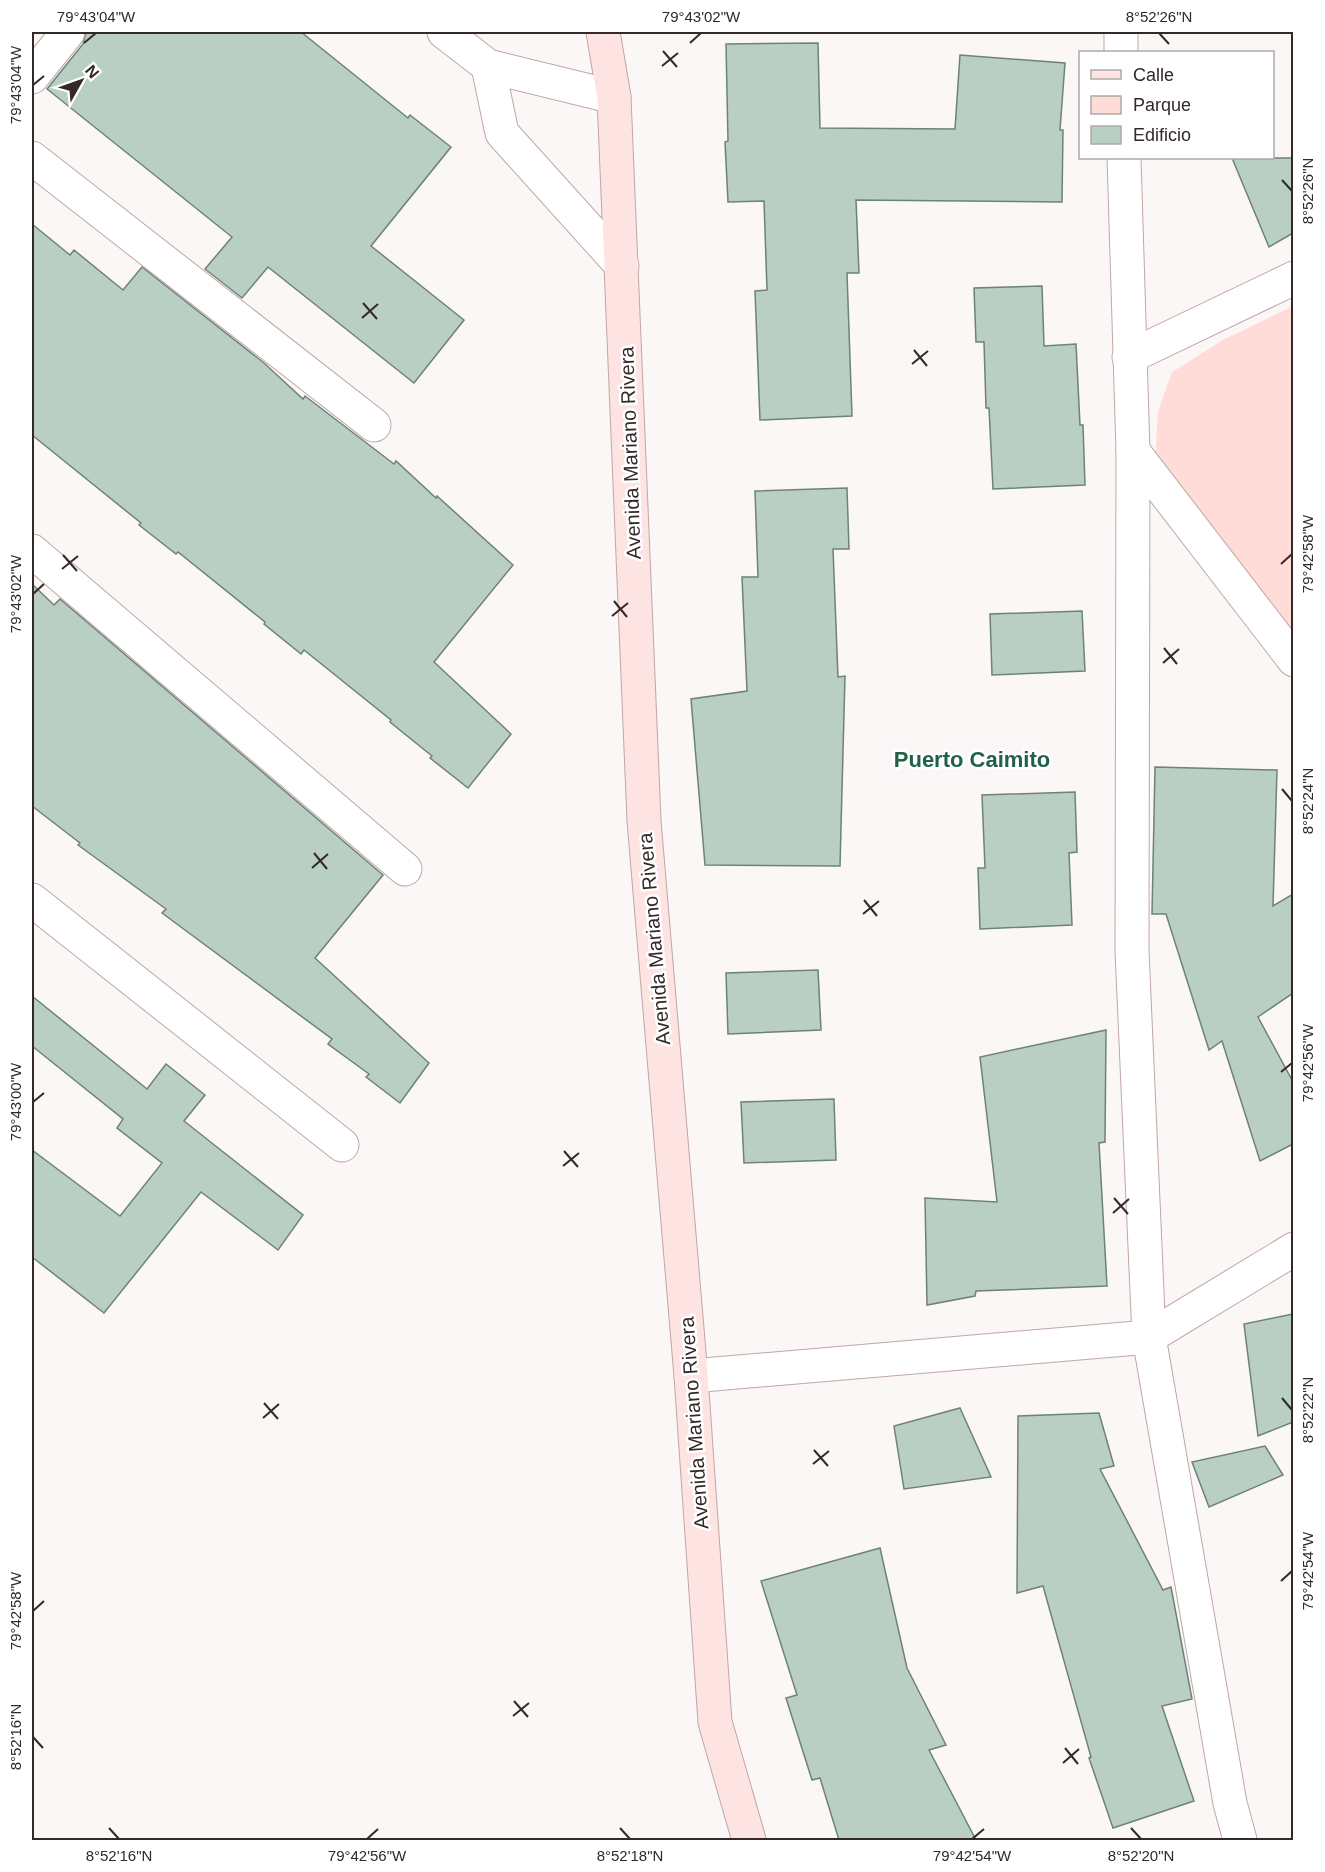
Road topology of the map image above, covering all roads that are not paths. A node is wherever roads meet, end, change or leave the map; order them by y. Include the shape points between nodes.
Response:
1 (68, 32) edge
2 (444, 32) edge
3 (603, 32) edge
4 (1121, 32) edge
5 (1121, 51) edge
6 (488, 66) junction
7 (32, 77) edge
8 (614, 97) junction
9 (32, 158) edge
10 (1124, 159) edge
11 (622, 266) junction
12 (1293, 278) edge
13 (1129, 357) junction
14 (374, 424) dead end
15 (1133, 452) junction
16 (32, 551) edge
17 (1293, 660) edge
18 (405, 869) dead end
19 (32, 900) edge
20 (342, 1145) dead end
21 (1293, 1249) edge
22 (1149, 1337) junction
23 (691, 1376) junction
24 (749, 1840) edge
25 (1240, 1840) edge

1 - 7 street
2 - 6 street
3 - 8 main road, Avenida Mariano Rivera
4 - 5 street
6 - 8 street
6 - 11 street via 502,133
8 - 11 main road, Avenida Mariano Rivera
9 - 14 street
10 - 13 street
11 - 23 main road, Avenida Mariano Rivera via 644,820
12 - 13 street
13 - 15 street
15 - 17 street
15 - 22 street via 1132,951
16 - 18 street
19 - 20 street
21 - 22 street
22 - 23 street
22 - 25 street via 1230,1803
23 - 24 main road, Avenida Mariano Rivera via 714,1722

